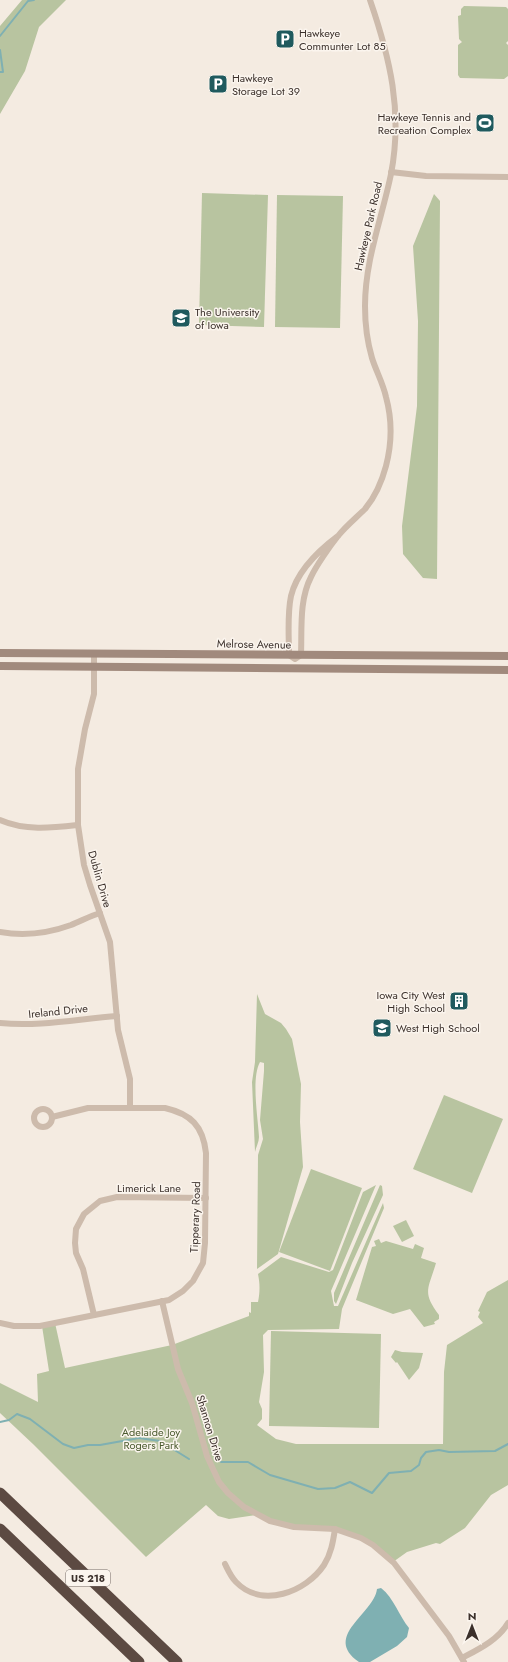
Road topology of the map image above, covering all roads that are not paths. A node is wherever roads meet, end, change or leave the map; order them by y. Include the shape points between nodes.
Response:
1 (370, 0) edge
2 (391, 172) junction
3 (508, 177) edge
4 (338, 536) junction
5 (0, 653) edge
6 (94, 653) junction
7 (289, 655) junction
8 (301, 655) junction
9 (508, 656) edge
10 (0, 666) edge
11 (94, 667) junction
12 (508, 670) edge
13 (0, 820) edge
14 (78, 825) junction
15 (100, 913) junction
16 (0, 932) edge
17 (117, 1016) junction
18 (0, 1024) edge
19 (130, 1108) junction
20 (52, 1118) dead end
21 (206, 1198) junction
22 (162, 1301) junction
23 (94, 1315) junction
24 (0, 1323) edge
25 (0, 1493) edge
26 (0, 1529) edge
27 (336, 1530) junction
28 (225, 1564) dead end
29 (508, 1624) edge
30 (463, 1660) edge
31 (139, 1662) edge
32 (177, 1662) edge

1 - 2 street, Hawkeye Park Road via 384,42 392,84 395,139
2 - 3 street via 426,176
2 - 4 street, Hawkeye Park Road via 367,271 365,307 372,356 389,411 389,452 376,492 366,508
4 - 7 street, Hawkeye Park Road via 320,550 296,583 290,602
4 - 8 street, Hawkeye Park Road via 307,587 303,604
5 - 6 main road, Melrose Avenue
6 - 7 main road, Melrose Avenue
6 - 11 street, Dublin Drive
7 - 8 main road, Melrose Avenue
8 - 9 main road, Melrose Avenue
10 - 11 main road
11 - 12 main road
11 - 14 street, Dublin Drive via 94,694 78,770
13 - 14 street via 32,828
14 - 15 street, Dublin Drive via 84,865
15 - 16 street via 51,931 19,934
15 - 17 street, Dublin Drive via 110,942
17 - 18 street, Ireland Drive via 37,1024
17 - 19 street, Dublin Drive via 130,1079
19 - 20 street, Tipperary Road via 88,1108
19 - 21 street, Tipperary Road via 165,1108 177,1111 195,1123 205,1141
21 - 22 street, Tipperary Road via 205,1243 201,1269 187,1288 169,1300
21 - 23 street, Limerick Lane via 117,1197 100,1201 84,1214 76,1229 75,1243
22 - 23 street, Tipperary Road
22 - 27 street, Shannon Drive via 178,1369 192,1403 207,1456 219,1482 244,1507 270,1521 294,1527
23 - 24 street, Tipperary Road via 40,1326
25 - 32 highway, US 218
26 - 31 highway, US 218
27 - 28 street via 329,1555 318,1573 303,1586 286,1593 266,1596 249,1592 233,1580
27 - 30 street, Shannon Drive via 361,1538 393,1562 449,1636
29 - 30 street via 493,1640

